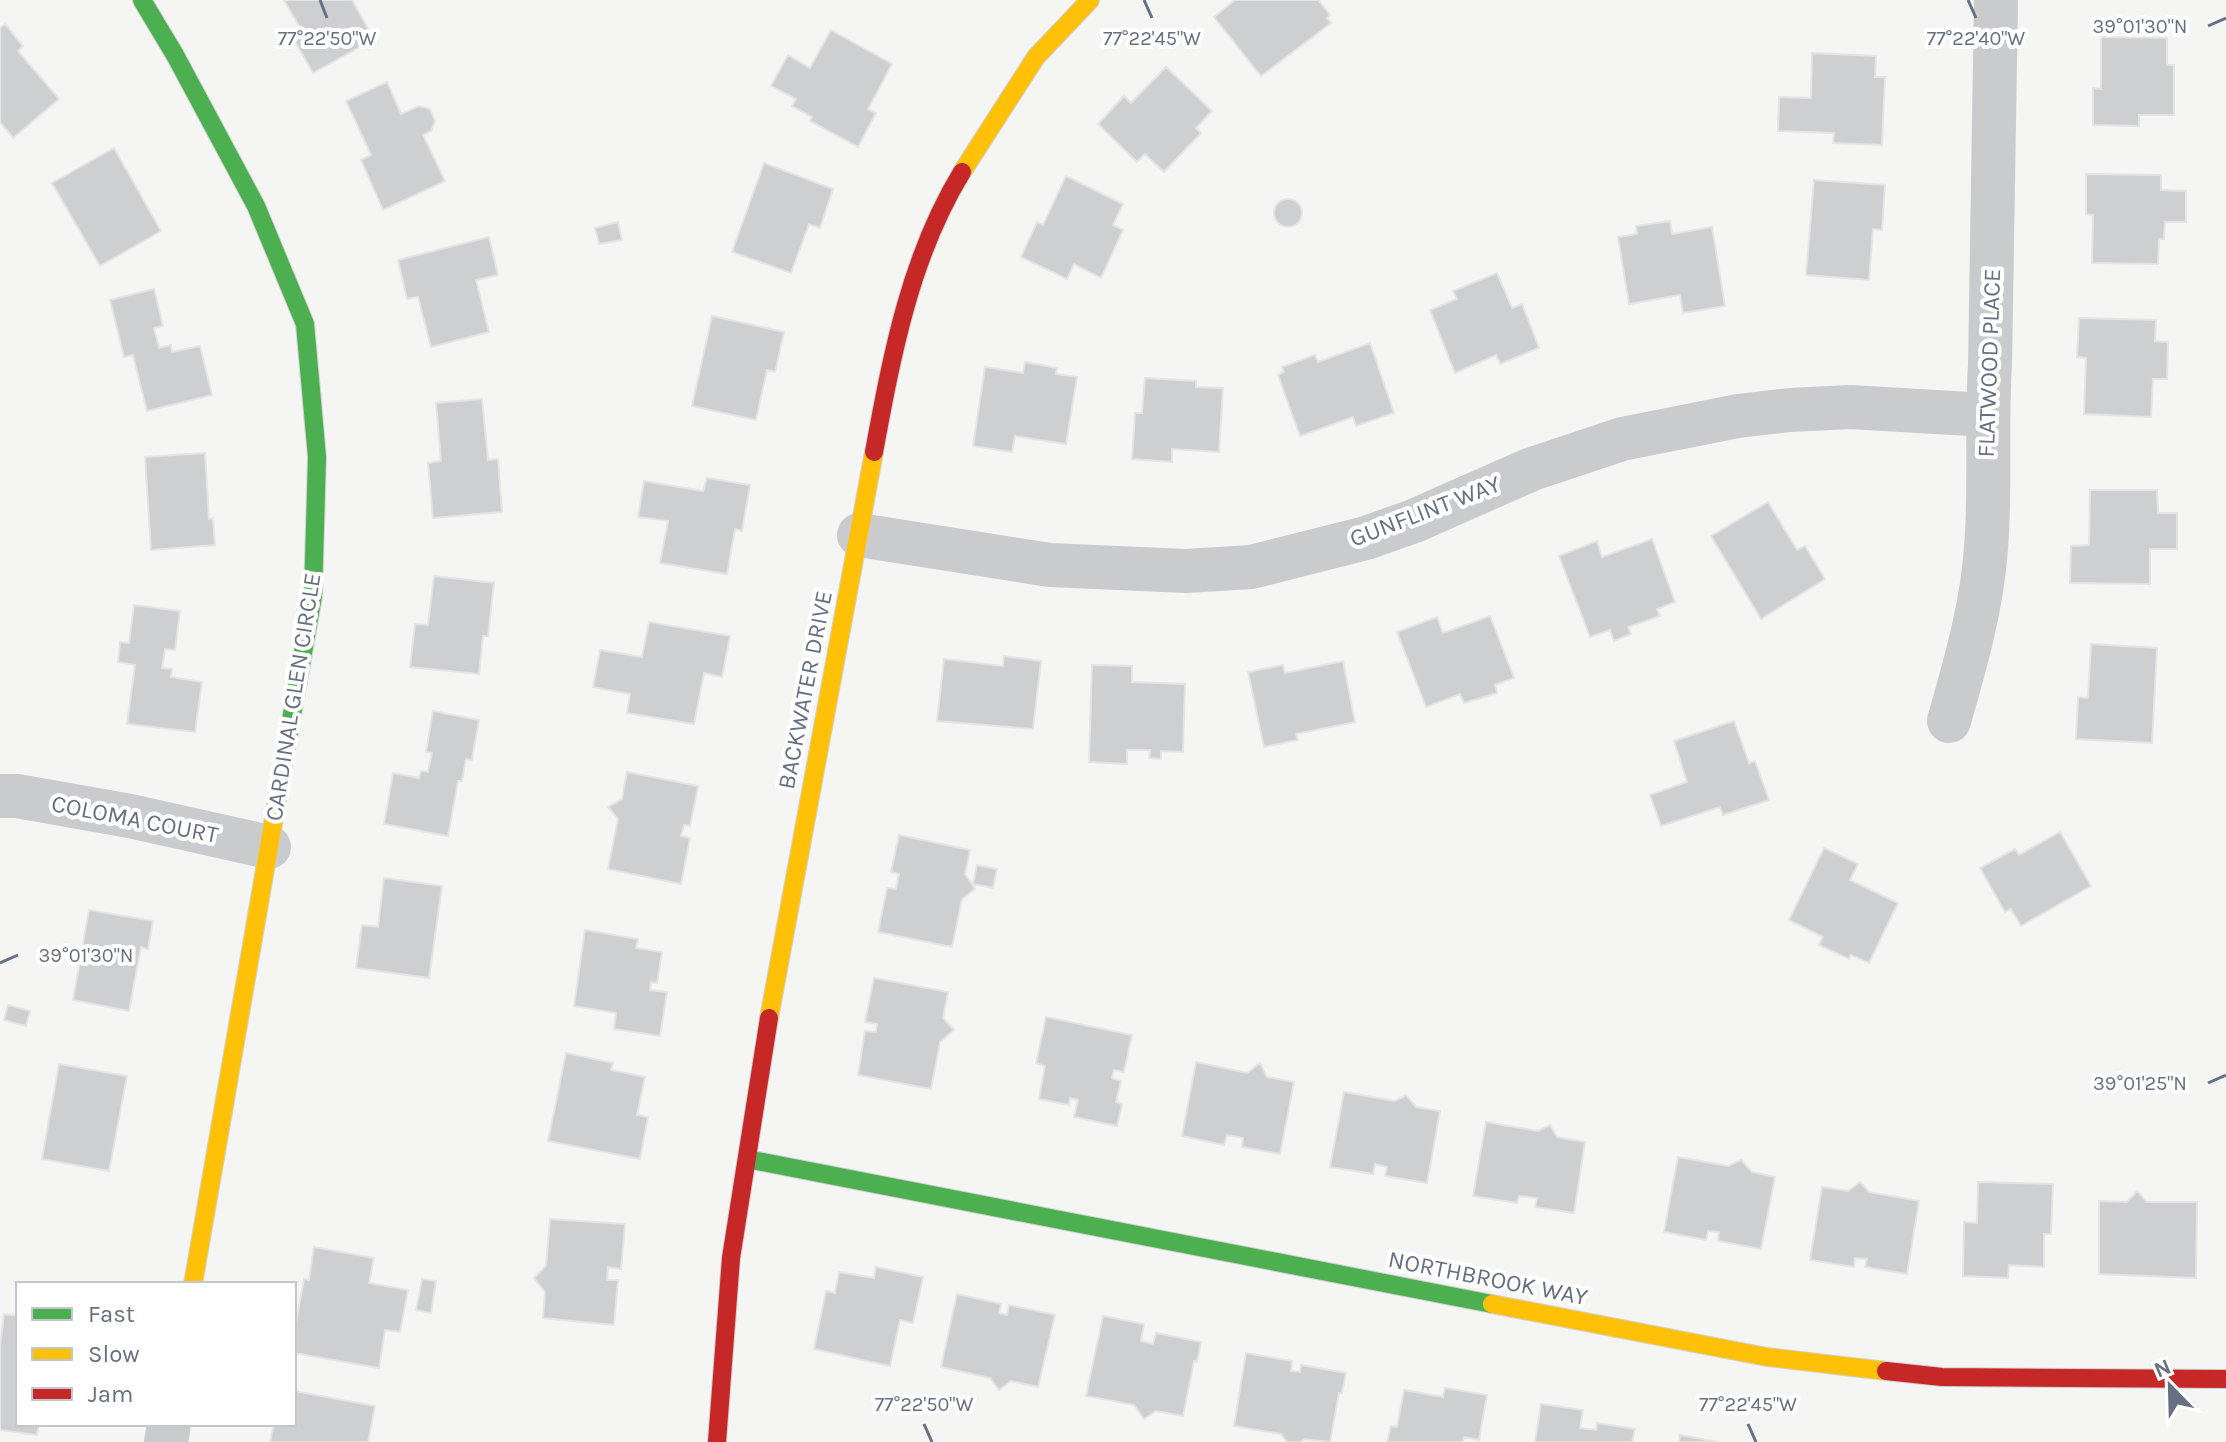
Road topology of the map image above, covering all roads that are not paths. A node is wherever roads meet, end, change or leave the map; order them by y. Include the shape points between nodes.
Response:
1 (142, 0) edge
2 (1090, 0) edge
3 (1996, 0) edge
4 (1987, 415) junction
5 (859, 535) junction
6 (1949, 721) dead end
7 (0, 796) edge
8 (269, 847) junction
9 (747, 1159) junction
10 (193, 1282) edge
11 (2226, 1379) edge
12 (717, 1442) edge

1 - 8 street, CARDINAL GLEN CIRCLE via 256,206 305,324 317,457 313,596
2 - 5 street, BACKWATER DRIVE via 1036,57 1009,96 928,238 908,292
3 - 4 street, FLATWOOD PLACE
4 - 5 street, GUNFLINT WAY via 1850,407 1790,410 1622,439 1532,469 1378,534 1251,567 1186,571 1050,565
4 - 6 street, FLATWOOD PLACE via 1986,549 1973,635
5 - 9 street, BACKWATER DRIVE via 778,960
7 - 8 street, COLOMA COURT via 130,816
8 - 10 street, CARDINAL GLEN CIRCLE
9 - 11 street, NORTHBROOK WAY via 1767,1357 1942,1377
9 - 12 street, BACKWATER DRIVE via 731,1258

